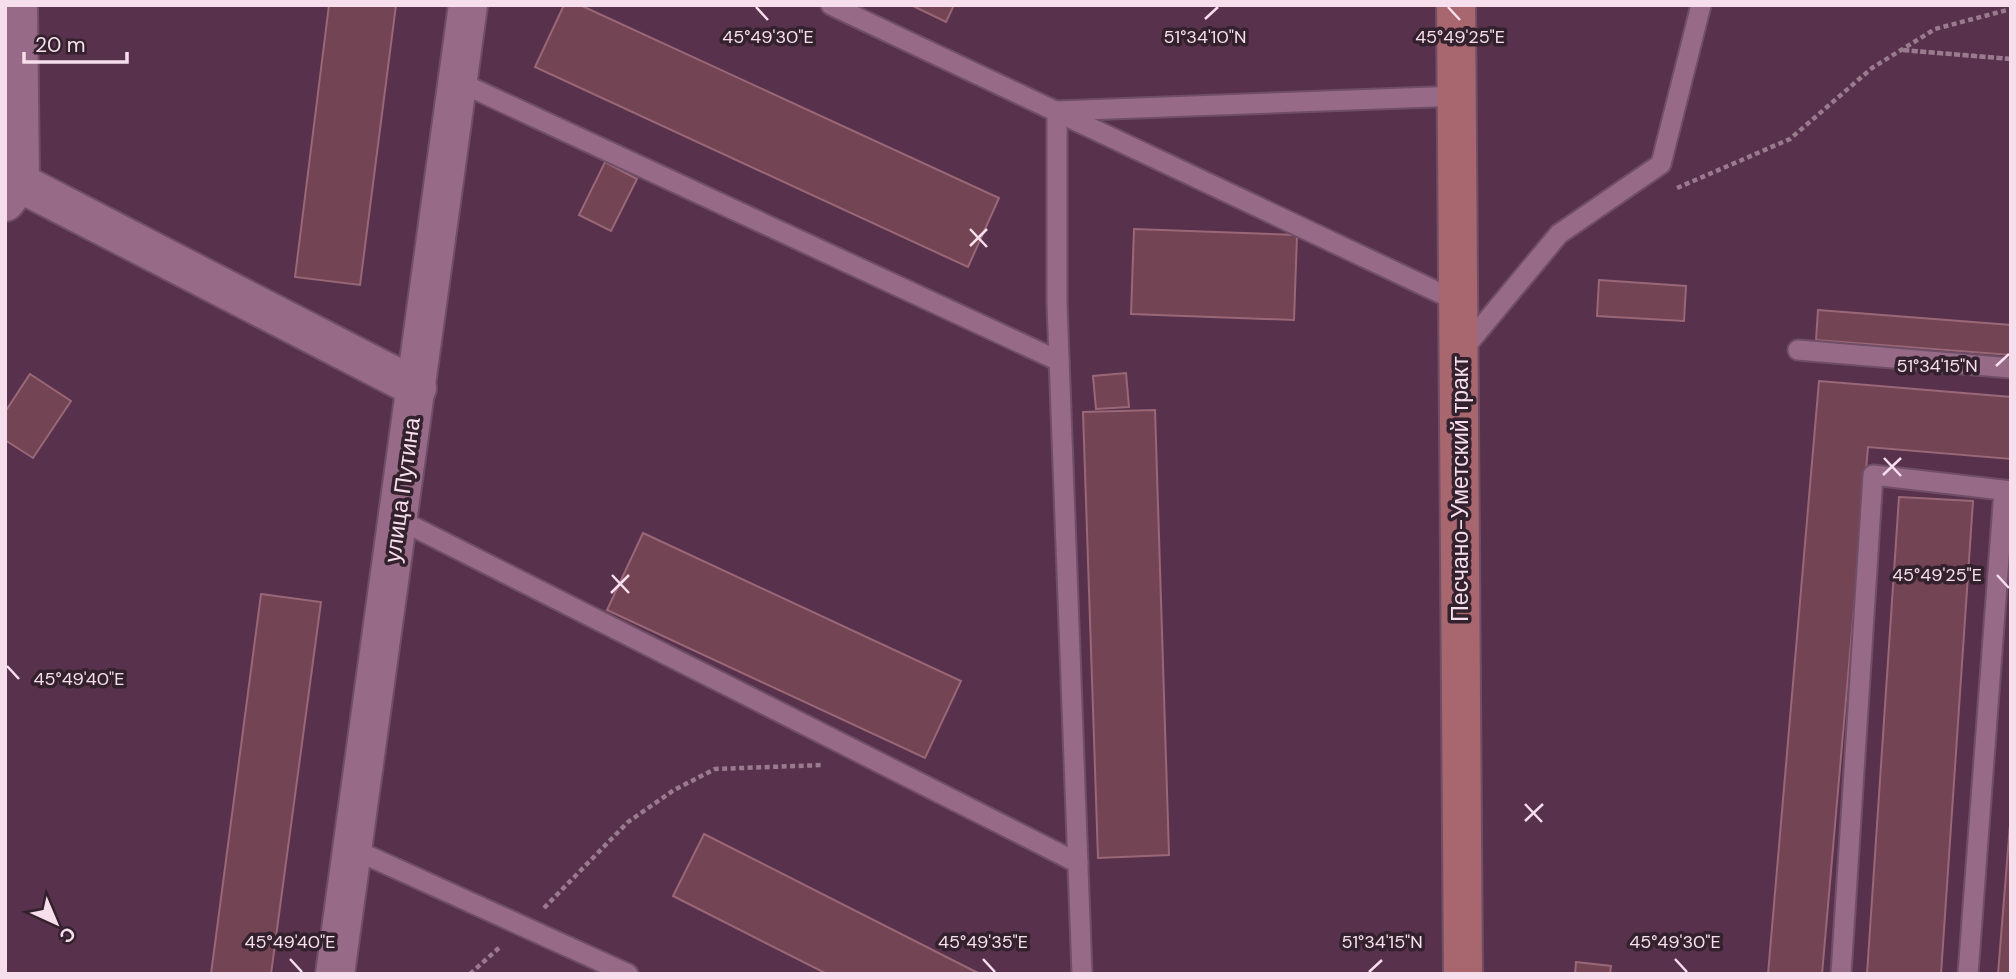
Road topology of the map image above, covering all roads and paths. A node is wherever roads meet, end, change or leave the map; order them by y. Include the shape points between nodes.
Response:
1 (18, 5) edge
2 (468, 5) edge
3 (831, 5) edge
4 (1456, 5) edge
5 (1701, 5) edge
6 (2011, 9) edge
7 (1902, 50) junction
8 (2011, 59) edge
9 (457, 81) junction
10 (1459, 96) junction
11 (1057, 111) junction
12 (13, 193) edge
13 (1664, 193) dead end
14 (1459, 302) junction
15 (1798, 350) dead end
16 (1459, 355) junction
17 (1059, 361) junction
18 (2011, 368) edge
19 (416, 387) junction
20 (2007, 491) edge
21 (398, 519) junction
22 (826, 765) dead end
23 (353, 849) junction
24 (1079, 863) junction
25 (523, 926) junction
26 (335, 974) edge
27 (470, 974) edge
28 (628, 974) edge
29 (1082, 974) edge
30 (1462, 974) edge
31 (1841, 974) edge
32 (1968, 974) edge

1 - 12 street
2 - 9 street, улица Путина
3 - 11 lane
4 - 10 main road, Песчано-Уметский тракт
5 - 16 lane via 1661,164 1559,234
6 - 7 path via 1935,29
7 - 8 path
7 - 13 path via 1872,68 1790,139
9 - 17 lane
9 - 19 street, улица Путина
10 - 11 lane
10 - 14 main road, Песчано-Уметский тракт
11 - 14 lane
11 - 17 lane
12 - 19 street
14 - 16 main road, Песчано-Уметский тракт
15 - 18 lane
16 - 30 main road, Песчано-Уметский тракт
17 - 24 lane
19 - 21 street, улица Путина
20 - 31 lane via 1873,475
20 - 32 lane
21 - 23 street, улица Путина
21 - 24 lane
22 - 25 path via 715,769 674,790 628,822
23 - 25 lane
23 - 26 street, улица Путина
24 - 29 lane
25 - 27 path
25 - 28 lane

